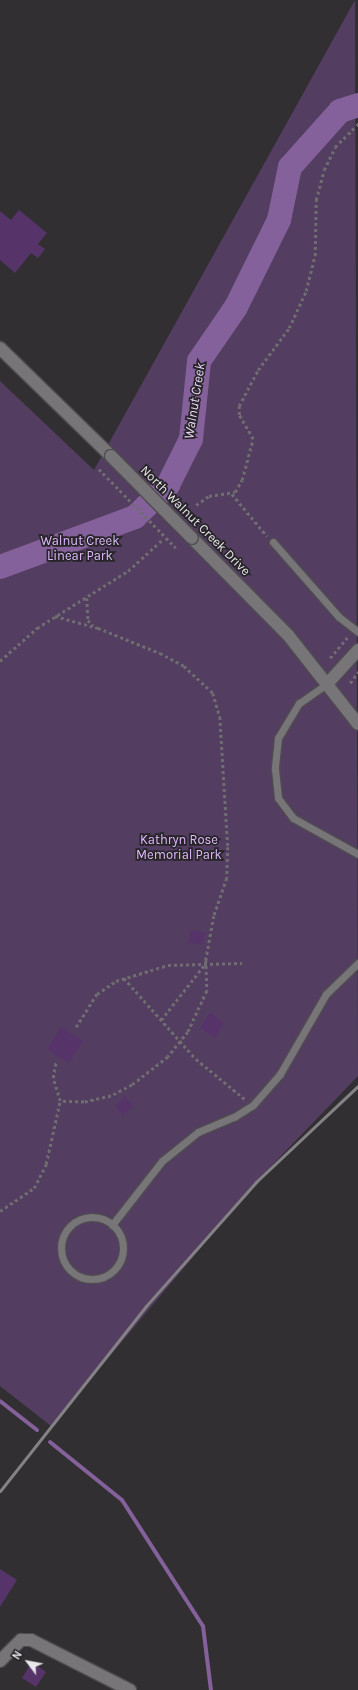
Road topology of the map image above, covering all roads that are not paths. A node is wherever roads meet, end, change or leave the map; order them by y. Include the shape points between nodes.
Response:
1 (0, 348) edge
2 (273, 542) road end
3 (356, 630) edge
4 (358, 650) edge
5 (328, 683) junction
6 (358, 724) edge
7 (358, 854) edge
8 (358, 963) edge
9 (112, 1225) junction
10 (4, 1646) edge
11 (0, 1661) edge
12 (130, 1690) edge

1 - 5 main road, North Walnut Creek Drive, bridge via 288,635
2 - 3 lane via 338,617
4 - 5 main road
5 - 6 main road, North Walnut Creek Drive
5 - 7 lane via 299,703 278,738 278,798 293,818
8 - 9 lane via 326,994 280,1074 252,1105 234,1118 198,1132 162,1161
9 - 9 lane via 90,1217 72,1224 66,1231 61,1249 69,1269 88,1278 104,1276 116,1266 123,1246
10 - 11 main road
10 - 12 main road via 21,1640 42,1643

